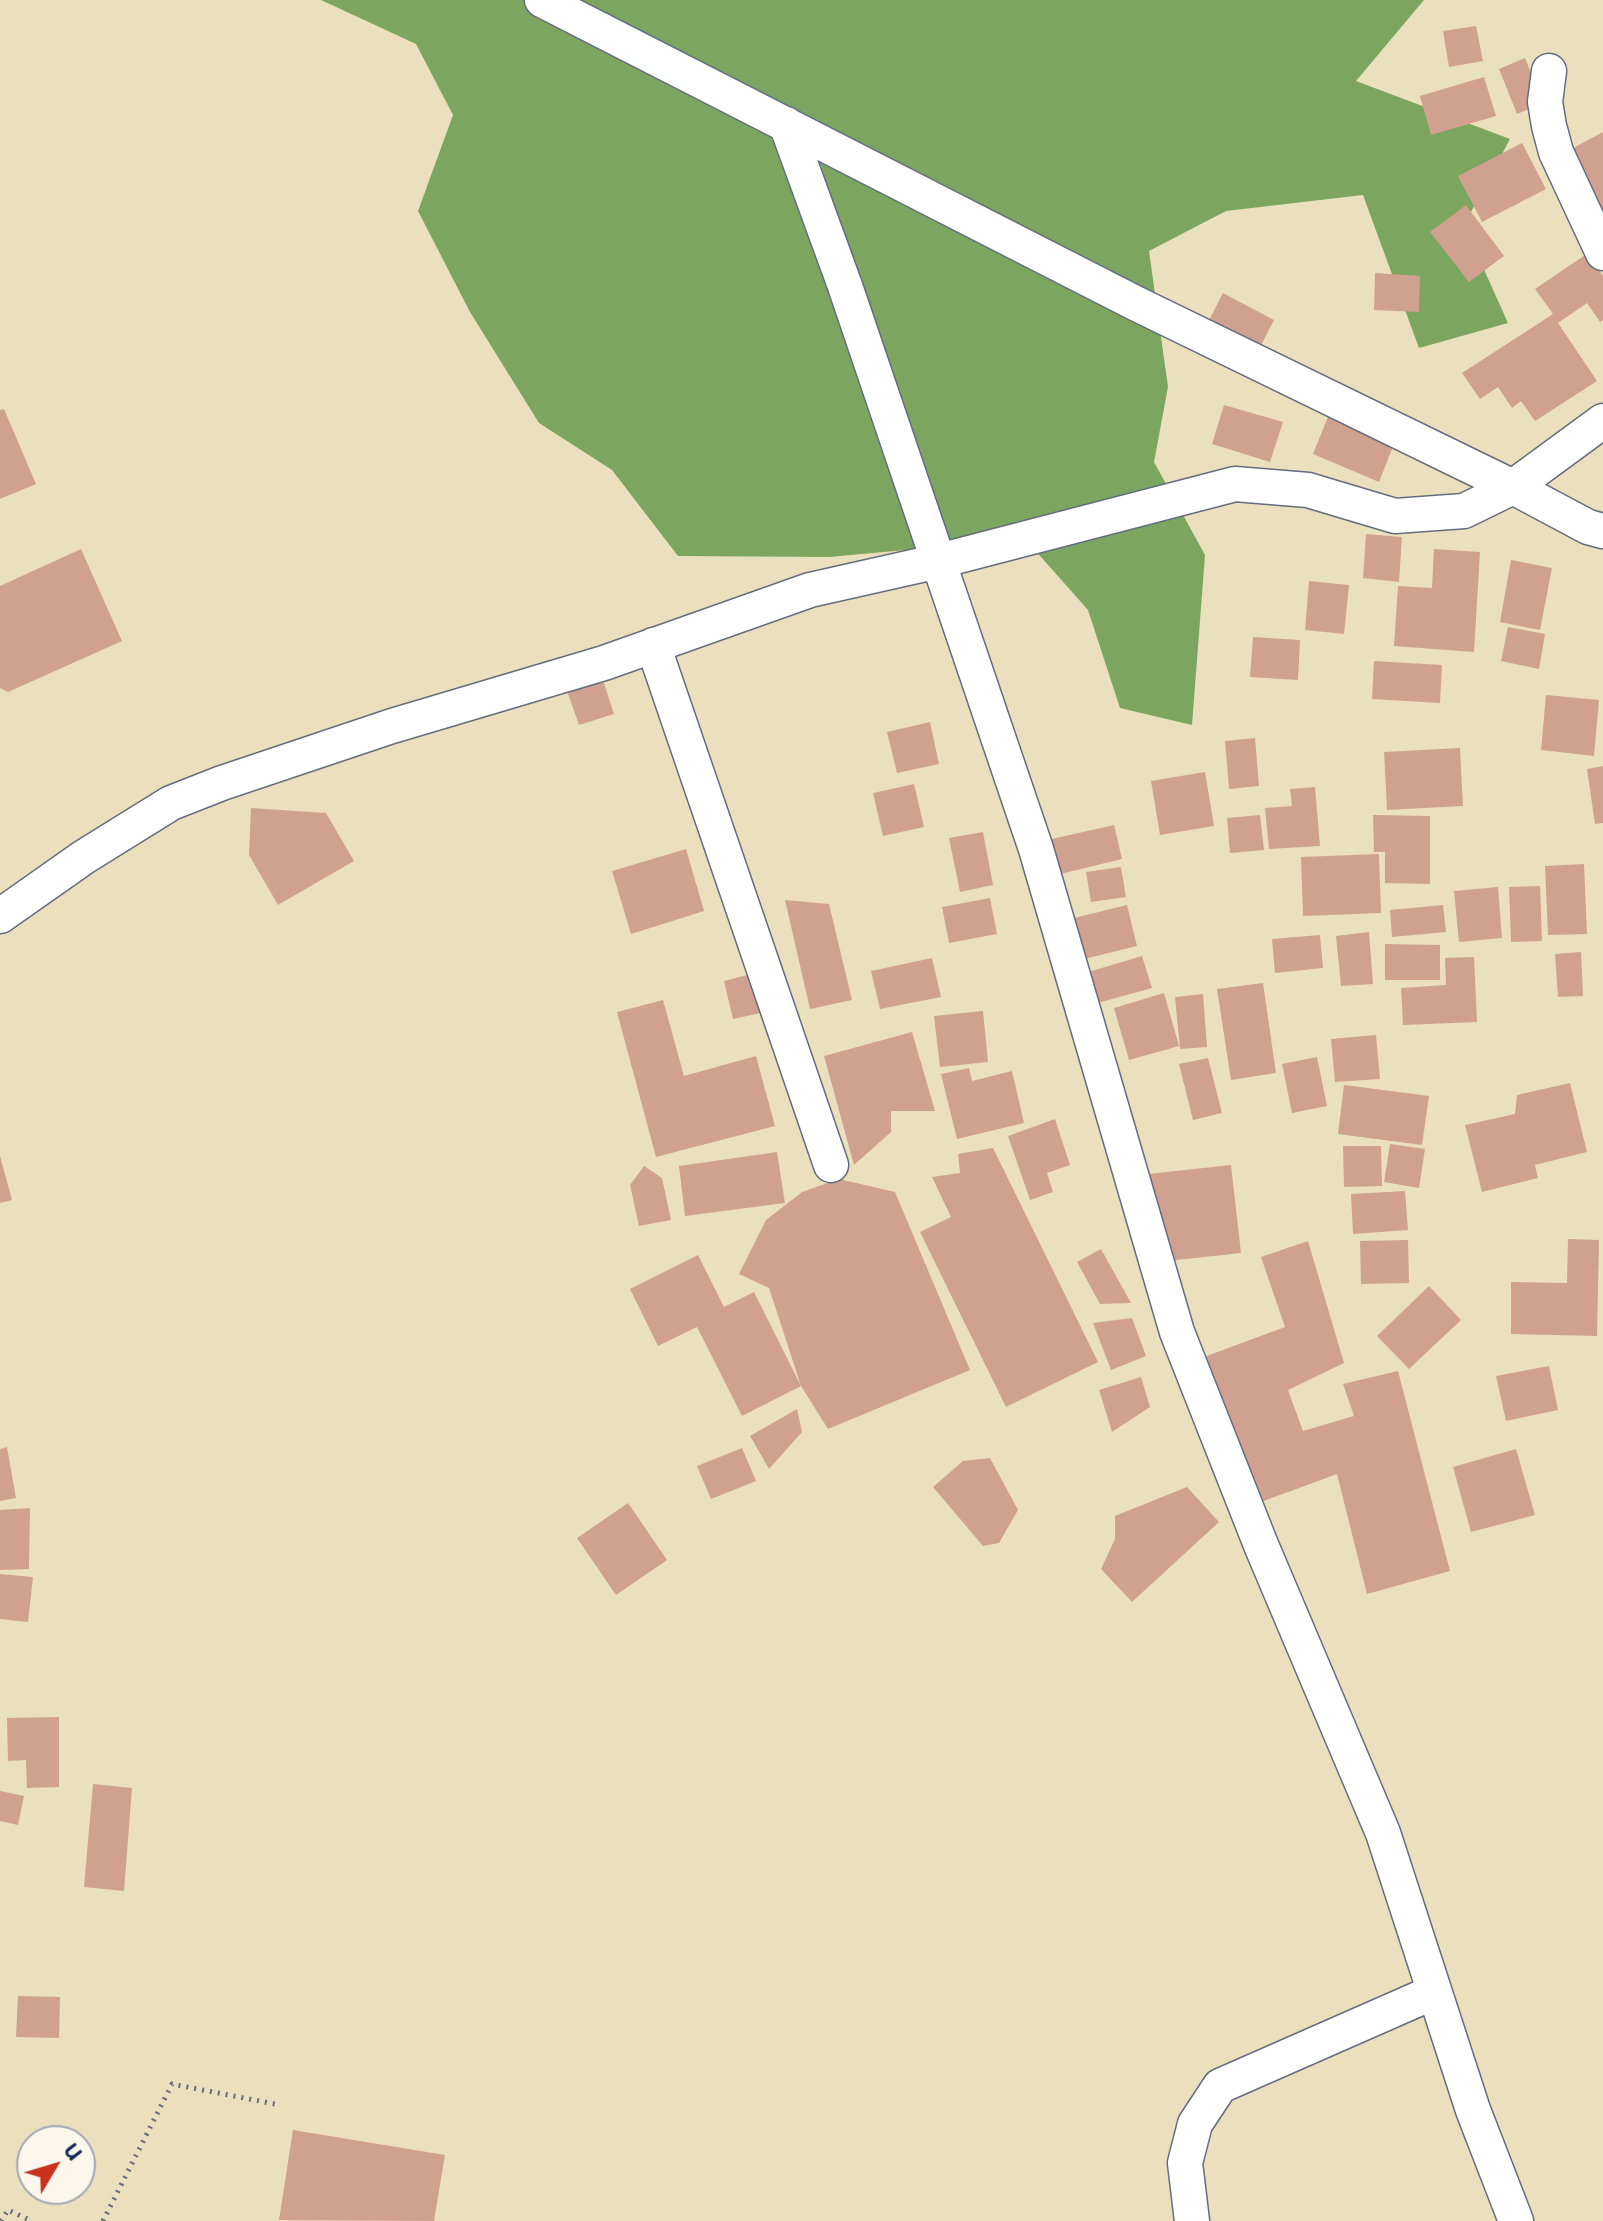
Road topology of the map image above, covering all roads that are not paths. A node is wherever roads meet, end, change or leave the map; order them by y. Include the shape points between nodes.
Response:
1 (542, 0) edge
2 (1549, 71) dead end
3 (786, 124) junction
4 (1603, 253) edge
5 (1603, 421) edge
6 (1513, 487) junction
7 (1603, 531) edge
8 (939, 561) junction
9 (653, 645) junction
10 (0, 916) edge
11 (831, 1165) dead end
12 (1434, 1992) junction
13 (1192, 2221) edge
14 (1516, 2221) edge

1 - 3 street
2 - 4 street via 1545,102 1556,152
3 - 6 street via 1135,303
3 - 8 street
5 - 6 street
6 - 7 street
6 - 8 street via 1464,511 1395,516 1308,490 1235,484
8 - 9 street via 810,590
8 - 12 street via 1036,849 1177,1332 1383,1833
9 - 10 street via 392,726 171,803
9 - 11 street
12 - 13 street via 1220,2086 1195,2124 1185,2163
12 - 14 street

